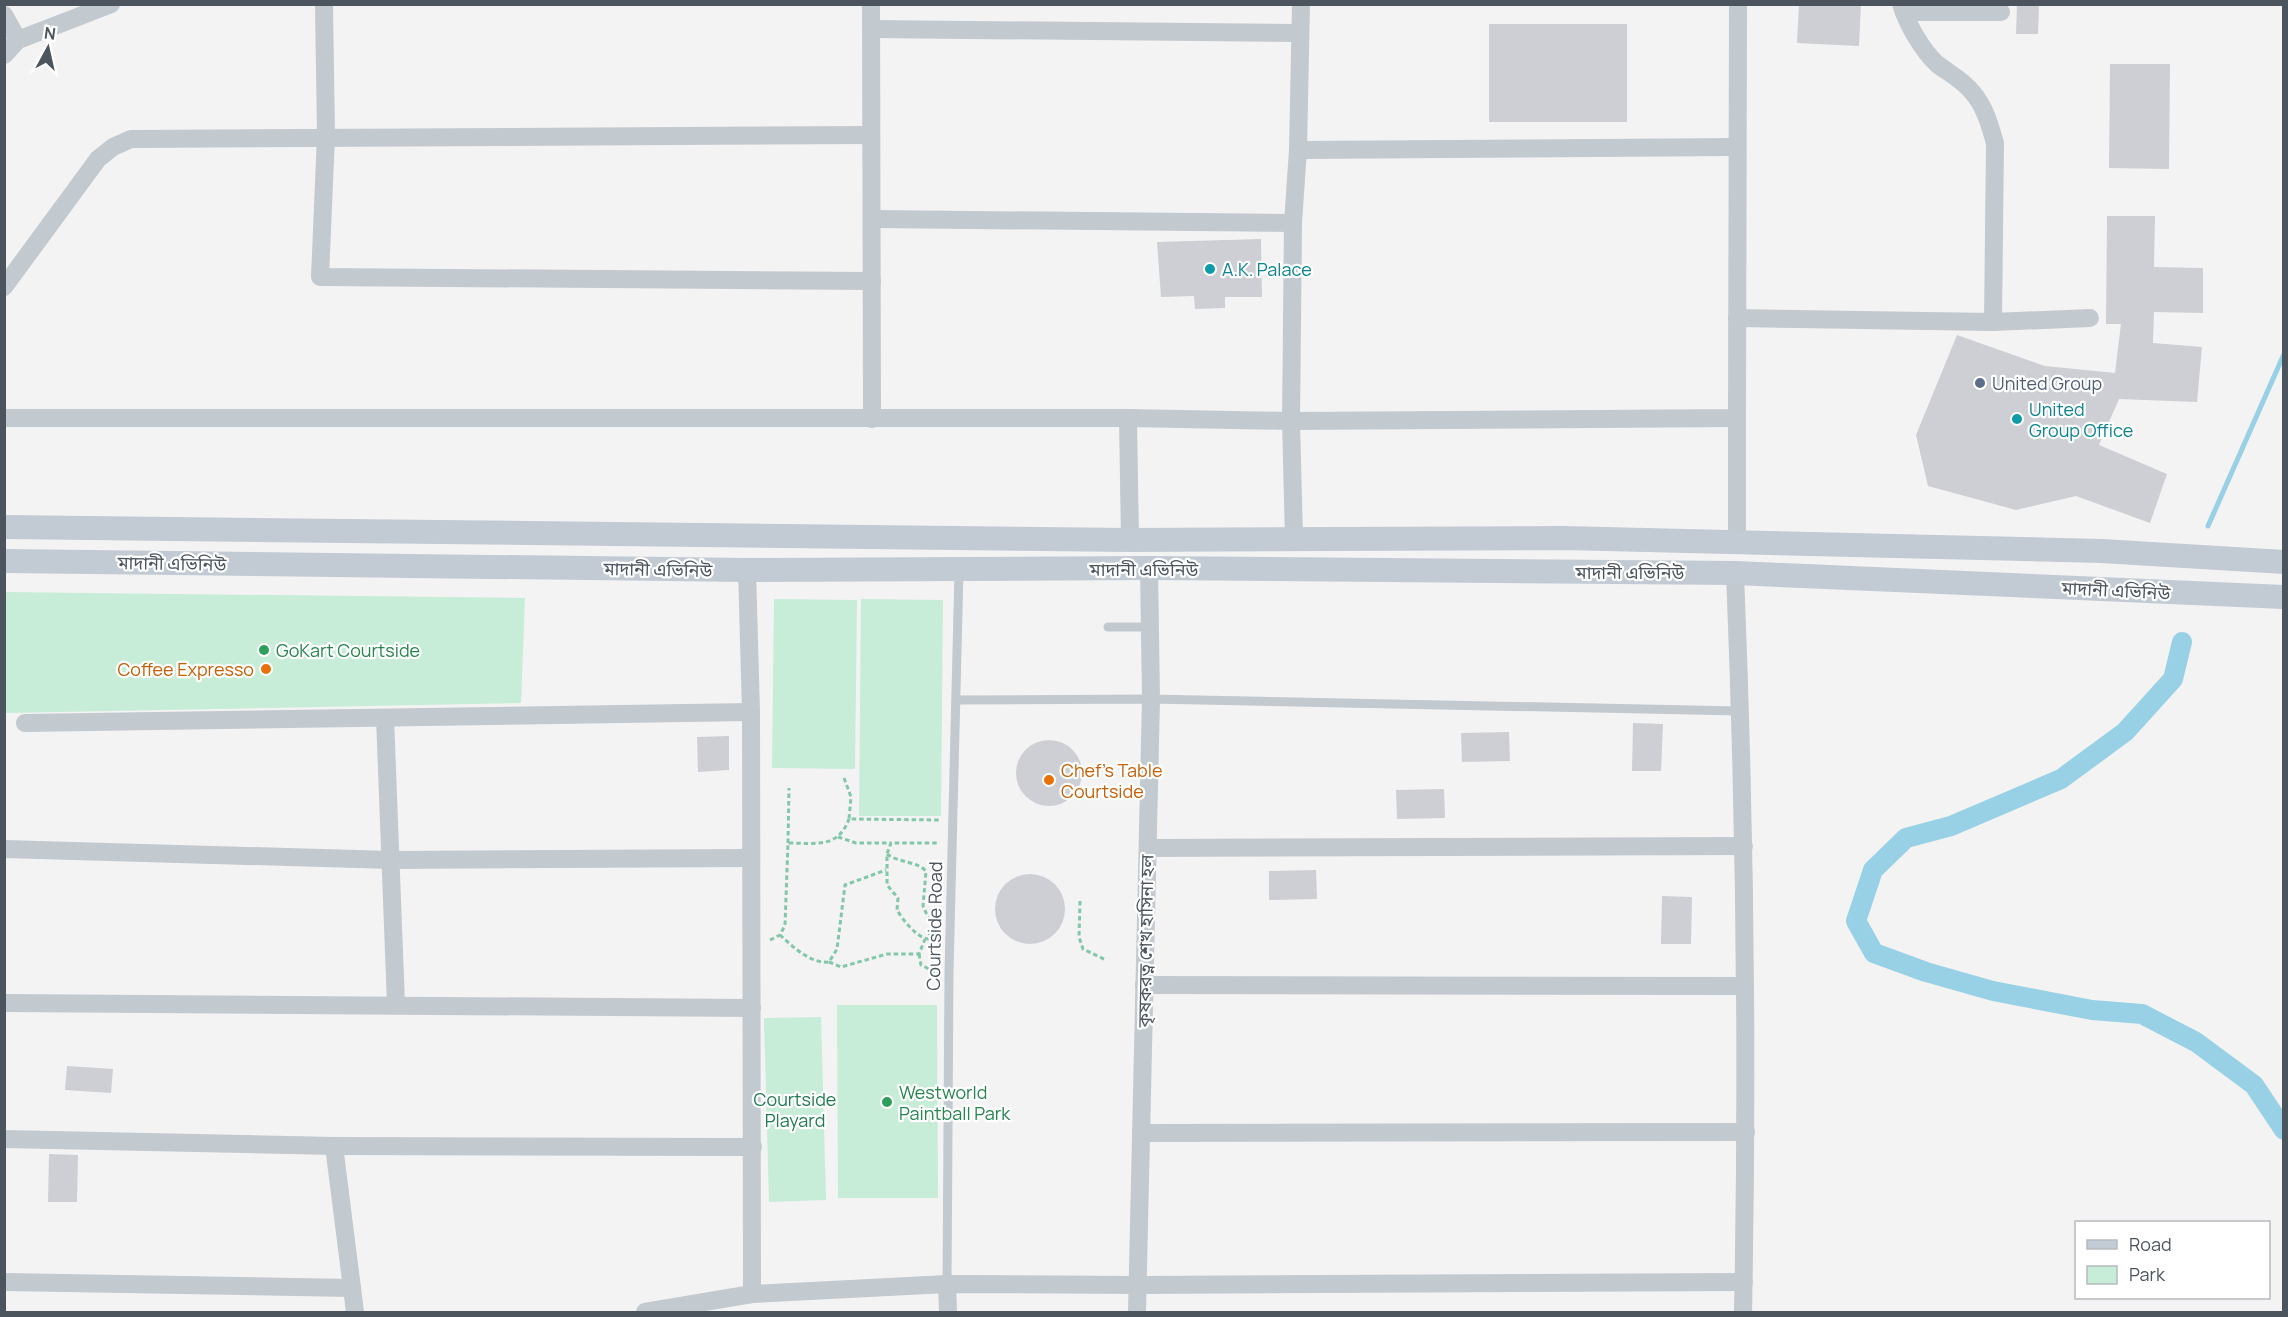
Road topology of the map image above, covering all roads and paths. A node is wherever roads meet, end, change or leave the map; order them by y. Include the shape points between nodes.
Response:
1 (111, 4) edge
2 (324, 4) edge
3 (872, 4) edge
4 (1301, 4) edge
5 (1738, 4) edge
6 (1903, 8) edge
7 (70, 12) edge
8 (2001, 12) dead end
9 (4, 15) edge
10 (871, 29) junction
11 (1298, 33) junction
12 (18, 40) junction
13 (4, 55) edge
14 (872, 135) junction
15 (326, 136) junction
16 (1737, 147) junction
17 (1298, 150) junction
18 (872, 219) junction
19 (1293, 222) junction
20 (872, 281) junction
21 (4, 286) edge
22 (1737, 318) junction
23 (2090, 318) dead end
24 (1993, 322) junction
25 (4, 418) edge
26 (1128, 418) junction
27 (1737, 418) junction
28 (872, 419) junction
29 (1291, 421) junction
30 (4, 527) edge
31 (743, 535) junction
32 (957, 538) junction
33 (1294, 539) junction
34 (1130, 540) junction
35 (1737, 541) junction
36 (4, 561) edge
37 (2283, 562) edge
38 (959, 568) junction
39 (1149, 568) junction
40 (747, 570) junction
41 (1735, 573) junction
42 (2283, 597) edge
43 (1108, 627) dead end
44 (1150, 627) junction
45 (1151, 699) junction
46 (956, 700) junction
47 (1740, 711) junction
48 (751, 712) junction
49 (385, 718) junction
50 (25, 723) dead end
51 (844, 778) dead end
52 (789, 788) dead end
53 (849, 819) junction
54 (953, 820) junction
55 (838, 837) junction
56 (788, 843) junction
57 (891, 843) junction
58 (952, 843) junction
59 (1744, 846) junction
60 (1148, 848) junction
61 (4, 849) edge
62 (887, 854) junction
63 (751, 858) junction
64 (391, 860) junction
65 (886, 870) junction
66 (1080, 900) dead end
67 (780, 935) junction
68 (925, 939) junction
69 (752, 942) junction
70 (919, 954) junction
71 (1106, 960) dead end
72 (829, 962) junction
73 (949, 972) junction
74 (1144, 985) junction
75 (1744, 986) junction
76 (4, 1003) edge
77 (396, 1004) junction
78 (752, 1008) junction
79 (1746, 1132) junction
80 (1141, 1133) junction
81 (4, 1139) edge
82 (334, 1146) junction
83 (753, 1147) junction
84 (4, 1282) edge
85 (1743, 1282) junction
86 (947, 1284) junction
87 (1138, 1285) junction
88 (352, 1288) junction
89 (752, 1294) junction
90 (355, 1312) edge
91 (645, 1312) edge
92 (948, 1312) edge
93 (1137, 1312) edge
94 (1743, 1312) edge

1 - 7 street
2 - 15 street
3 - 10 street
4 - 11 street
5 - 16 street
6 - 8 street
6 - 24 street via 1920,43 1937,63 1974,93 1987,116 1995,143
7 - 12 street
9 - 12 street
10 - 11 street
10 - 14 street
11 - 17 street
12 - 13 street
14 - 15 street
14 - 18 street
15 - 20 street via 320,277
15 - 21 street via 131,139 113,147 98,159
16 - 17 street
16 - 22 street
17 - 19 street
18 - 19 street
18 - 20 street
19 - 29 street
20 - 28 street
22 - 24 street
22 - 27 street
23 - 24 street
25 - 28 street
26 - 28 street
26 - 29 street
26 - 34 street
27 - 29 street
27 - 35 street
29 - 33 street
30 - 31 main road, মাদানী এভিনিউ
31 - 32 main road, মাদানী এভিনিউ
31 - 40 main road
32 - 34 main road, মাদানী এভিনিউ
32 - 38 main road
33 - 34 main road, মাদানী এভিনিউ
33 - 35 main road, মাদানী এভিনিউ
35 - 37 main road, মাদানী এভিনিউ via 2102,550
36 - 40 main road, মাদানী এভিনিউ
38 - 39 main road, মাদানী এভিনিউ
38 - 40 main road, মাদানী এভিনিউ
38 - 46 lane, Courtside Road
39 - 41 main road, মাদানী এভিনিউ
39 - 44 street, কৃষকরত্ন শেখ হাসিনা হল
40 - 48 street
41 - 42 main road, মাদানী এভিনিউ
41 - 47 street
43 - 44 lane
44 - 45 street, কৃষকরত্ন শেখ হাসিনা হল
45 - 46 lane
45 - 47 lane
45 - 60 street, কৃষকরত্ন শেখ হাসিনা হল
46 - 54 lane, Courtside Road
47 - 59 street
48 - 49 street
48 - 63 street
49 - 50 street
49 - 64 street
51 - 53 path via 851,797
52 - 56 path
53 - 54 path
53 - 55 path via 845,832
54 - 58 lane, Courtside Road
55 - 56 path via 828,842
55 - 57 path via 856,843
56 - 67 path via 785,925
57 - 58 path
57 - 62 path
58 - 73 lane, Courtside Road
59 - 60 street
59 - 75 street
60 - 74 street, কৃষকরত্ন শেখ হাসিনা হল
61 - 64 street
62 - 65 path
62 - 68 path via 926,871 923,906 932,926 931,935
63 - 64 street
63 - 69 street
64 - 77 street
65 - 68 path via 887,885 898,898 897,910
65 - 72 path via 845,885 837,949
66 - 71 path via 1079,937 1083,950
67 - 69 path
67 - 72 path via 806,955
68 - 70 path
69 - 78 street
70 - 72 path via 887,954 842,967
70 - 73 path via 921,965 927,970
73 - 86 lane, Courtside Road
74 - 75 street
74 - 80 street, কৃষকরত্ন শেখ হাসিনা হল
75 - 79 street
76 - 77 street
77 - 78 street
78 - 83 street
79 - 80 street
79 - 85 street
80 - 87 street, কৃষকরত্ন শেখ হাসিনা হল
81 - 82 street
82 - 83 street
82 - 88 street
83 - 89 street
84 - 88 street
85 - 87 street
85 - 94 street
86 - 87 street
86 - 89 street
86 - 92 street
87 - 93 street, কৃষকরত্ন শেখ হাসিনা হল
88 - 90 street
89 - 91 street

